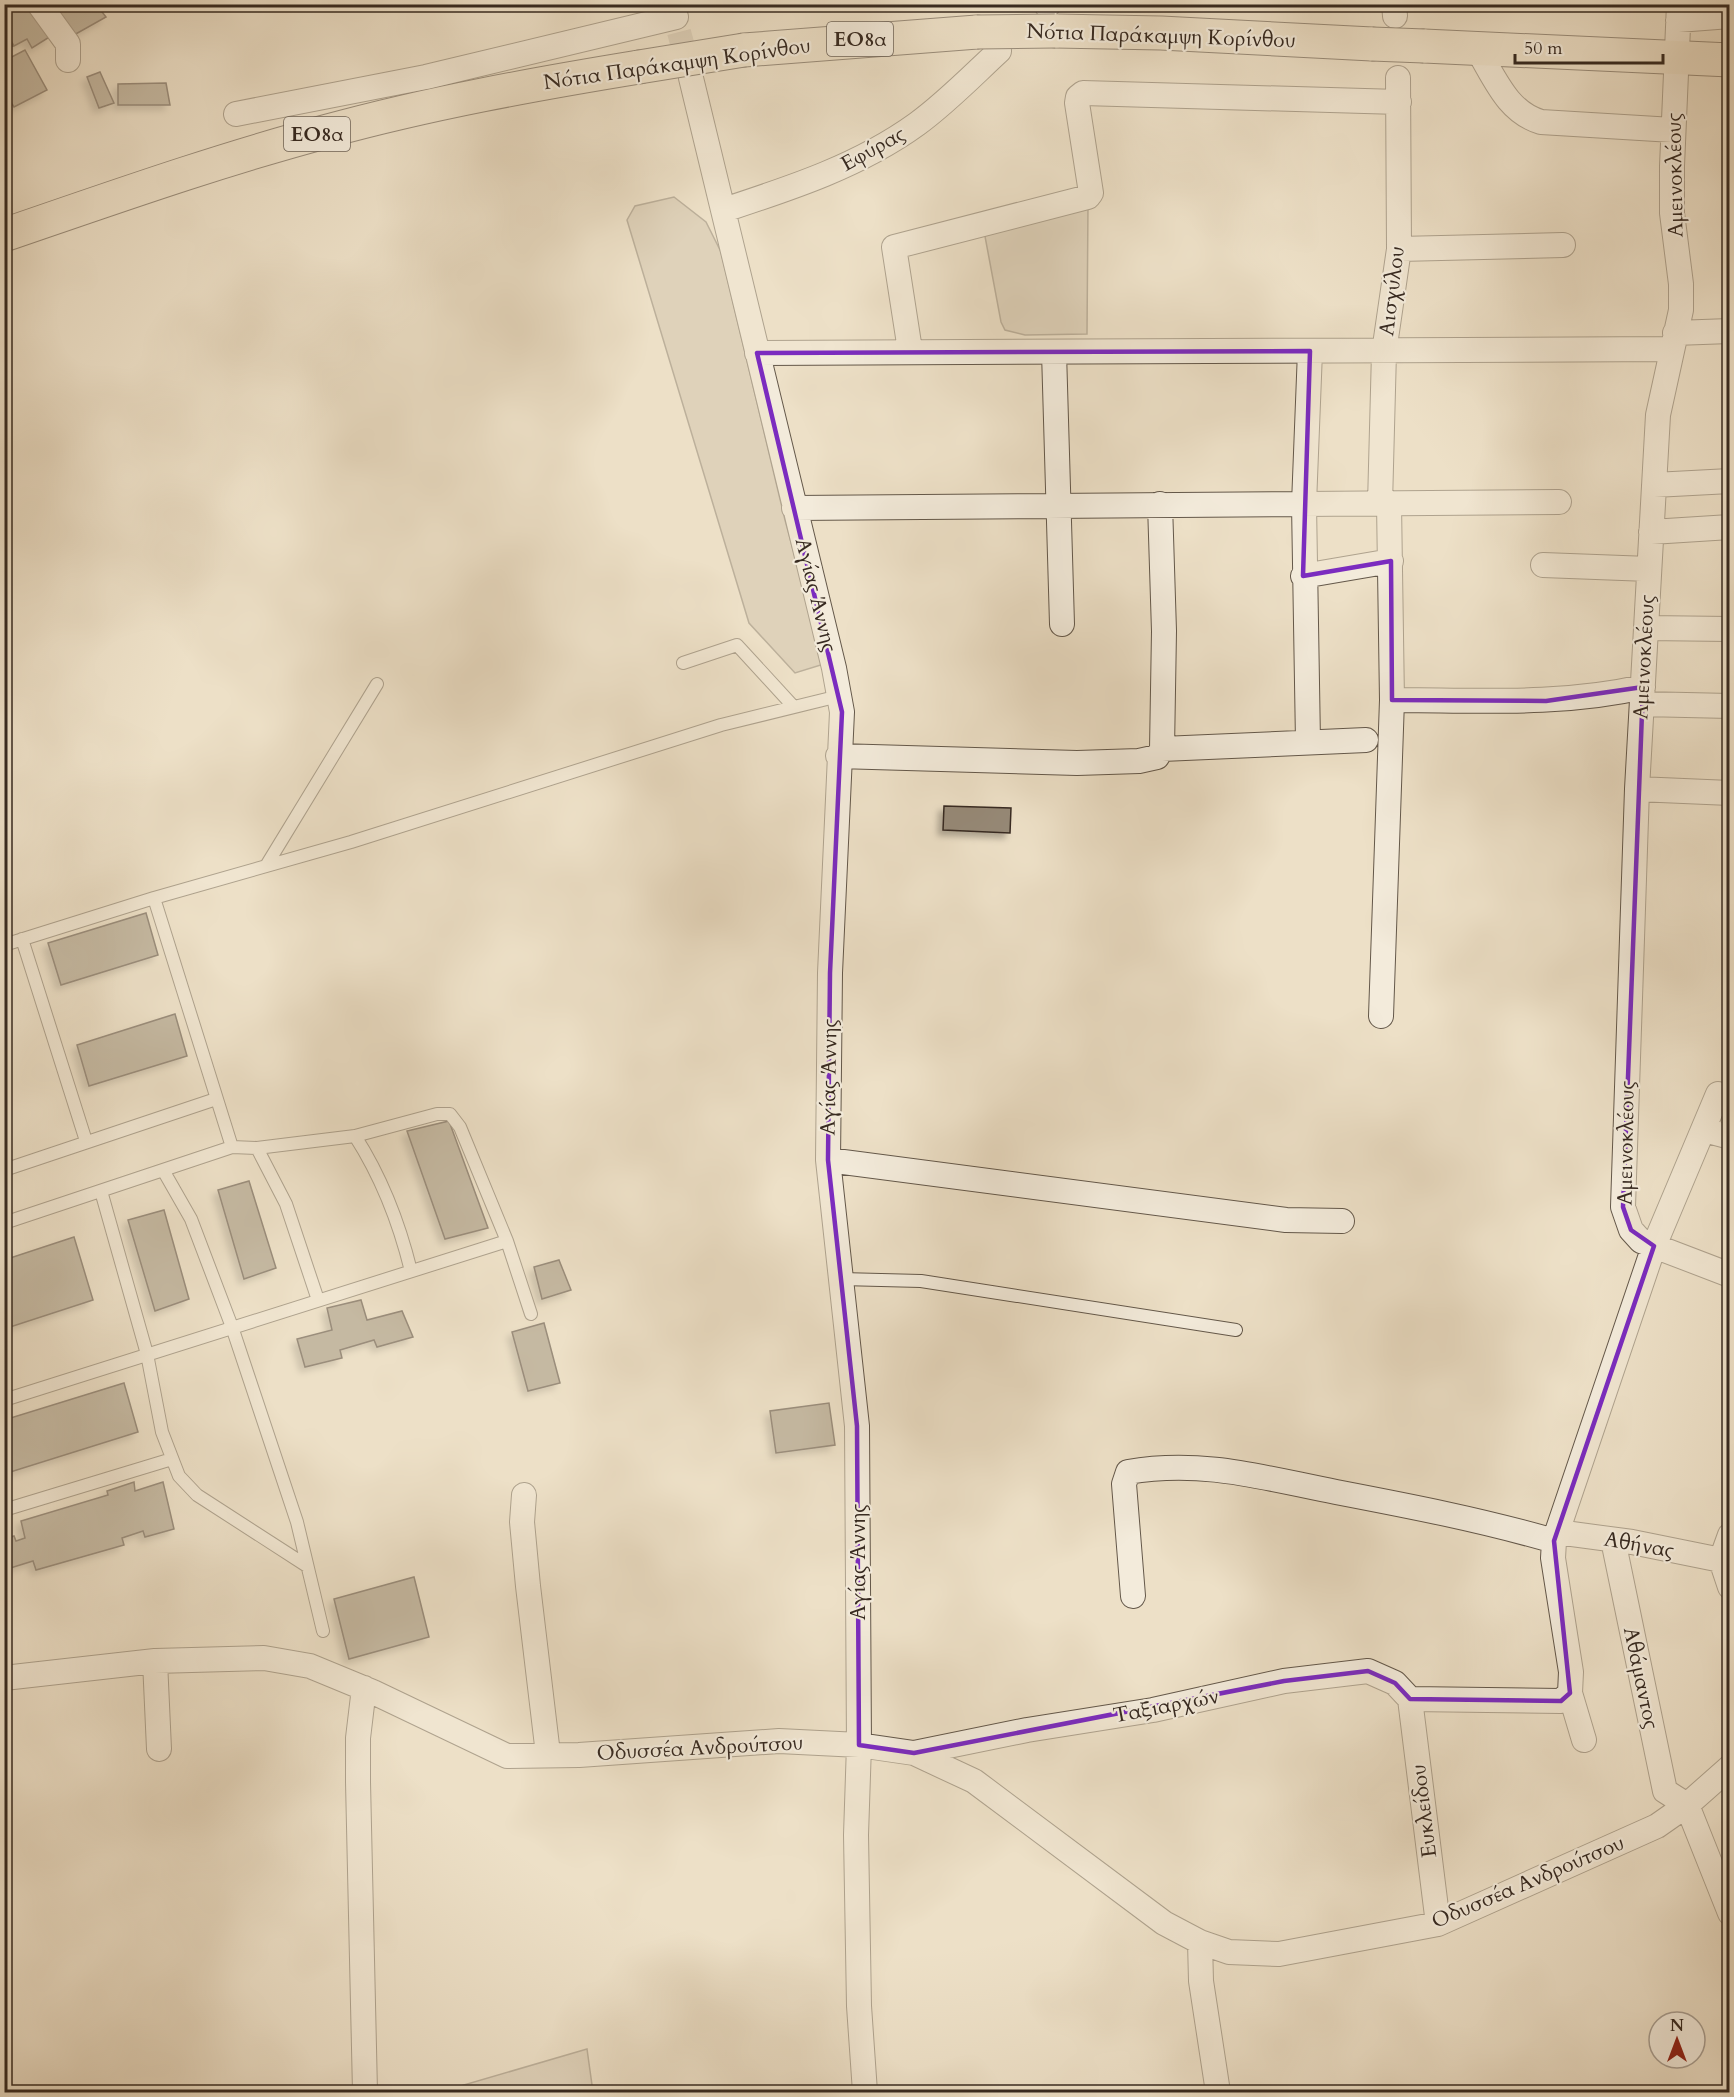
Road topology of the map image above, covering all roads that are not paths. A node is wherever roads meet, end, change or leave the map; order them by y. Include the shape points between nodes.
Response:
1 (39, 4) edge
2 (1679, 12) edge
3 (1050, 14) edge
4 (1730, 16) edge
5 (676, 18) edge
6 (988, 41) junction
7 (1477, 49) junction
8 (1675, 57) junction
9 (68, 60) dead end
10 (1730, 60) edge
11 (691, 78) tunnel mouth
12 (1398, 78) dead end
13 (1399, 102) junction
14 (236, 114) dead end
15 (1673, 130) junction
16 (724, 210) junction
17 (4, 235) edge
18 (1563, 245) dead end
19 (1399, 249) junction
20 (1730, 331) edge
21 (1673, 341) junction
22 (910, 350) junction
23 (1310, 351) junction
24 (1054, 352) junction
25 (1384, 352) junction
26 (757, 353) junction
27 (1730, 481) edge
28 (1654, 485) junction
29 (1559, 502) dead end
30 (1160, 504) junction
31 (1304, 504) junction
32 (1384, 504) junction
33 (1059, 505) junction
34 (794, 508) junction
35 (1730, 528) edge
36 (1651, 532) junction
37 (1391, 561) junction
38 (1543, 565) dead end
39 (1648, 569) junction
40 (1304, 576) junction
41 (1062, 624) dead end
42 (1646, 628) junction
43 (1730, 629) edge
44 (682, 663) dead end
45 (377, 684) dead end
46 (839, 696) junction
47 (1642, 696) junction
48 (1392, 700) junction
49 (793, 706) junction
50 (1730, 706) edge
51 (1366, 740) dead end
52 (1308, 742) junction
53 (1162, 749) junction
54 (838, 756) junction
55 (1637, 789) junction
56 (1730, 793) edge
57 (266, 866) junction
58 (154, 898) junction
59 (22, 939) junction
60 (4, 945) edge
61 (1381, 1016) dead end
62 (1718, 1094) dead end
63 (216, 1099) junction
64 (1704, 1130) junction
65 (355, 1136) junction
66 (1730, 1137) edge
67 (86, 1141) junction
68 (232, 1147) junction
69 (257, 1148) junction
70 (828, 1160) junction
71 (4, 1170) edge
72 (163, 1170) junction
73 (101, 1191) junction
74 (1342, 1221) dead end
75 (4, 1223) edge
76 (507, 1241) junction
77 (1654, 1246) junction
78 (411, 1271) junction
79 (1730, 1275) edge
80 (841, 1279) junction
81 (318, 1300) junction
82 (531, 1314) dead end
83 (232, 1327) junction
84 (1236, 1330) dead end
85 (147, 1354) junction
86 (4, 1400) edge
87 (172, 1459) junction
88 (524, 1495) dead end
89 (4, 1510) edge
90 (1730, 1535) edge
91 (1556, 1537) junction
92 (1613, 1540) junction
93 (1721, 1560) junction
94 (307, 1566) junction
95 (1730, 1587) edge
96 (1133, 1596) dead end
97 (323, 1631) dead end
98 (156, 1661) junction
99 (4, 1678) edge
100 (364, 1688) junction
101 (1570, 1694) junction
102 (1410, 1699) junction
103 (1584, 1740) dead end
104 (859, 1745) junction
105 (159, 1749) dead end
106 (548, 1754) junction
107 (914, 1754) junction
108 (1730, 1767) edge
109 (1686, 1805) junction
110 (1730, 1913) edge
111 (1438, 1924) junction
112 (1200, 1942) junction
113 (365, 2092) edge
114 (865, 2092) edge
115 (1218, 2092) edge

1 - 9 street via 68,44
2 - 4 street
2 - 8 street, Αμεινοκλέους
3 - 6 highway, Νότια Παράκαμψη Κορίνθου / ΕΟ8α, bridge
3 - 7 highway, Νότια Παράκαμψη Κορίνθου / ΕΟ8α, bridge via 1196,34
5 - 14 street via 426,77
6 - 16 street, Εφύρας via 918,124 852,163
6 - 17 highway, Νότια Παράκαμψη Κορίνθου / ΕΟ8α, bridge via 744,50 474,98 328,131 215,164
7 - 8 highway, Νότια Παράκαμψη Κορίνθου / ΕΟ8α
7 - 15 street via 1511,105 1526,117 1542,122
8 - 10 highway, Νότια Παράκαμψη Κορίνθου / ΕΟ8α
8 - 15 street, Αμεινοκλέους
11 - 16 street, Αγίας Άννης
12 - 13 street, Αισχύλου
13 - 19 street, Αισχύλου
13 - 22 street via 1083,93 1077,103 1091,193 1088,197 894,247
15 - 21 street, Αμεινοκλέους via 1672,213 1681,310
16 - 26 street, Αγίας Άννης
18 - 19 street
19 - 25 street, Αισχύλου
20 - 21 street
21 - 25 street
21 - 28 street, Αμεινοκλέους via 1658,415
22 - 24 street
22 - 26 street
23 - 24 street
23 - 25 street
23 - 31 street
24 - 33 street
25 - 32 street, Αισχύλου
26 - 34 street, Αγίας Άννης
27 - 28 street
28 - 36 street, Αμεινοκλέους
29 - 32 street
30 - 31 street
30 - 33 street
30 - 53 street
31 - 32 street
31 - 40 street
32 - 37 street, Αισχύλου
33 - 34 street
33 - 41 street
34 - 46 street, Αγίας Άννης
35 - 36 street
36 - 39 street, Αμεινοκλέους
37 - 40 street
37 - 48 street, Αισχύλου
38 - 39 street
39 - 42 street, Αμεινοκλέους
40 - 52 street
42 - 43 street
42 - 47 street, Αμεινοκλέους
44 - 49 lane via 737,645
45 - 57 lane
46 - 49 lane
46 - 54 street, Αγίας Άννης via 842,712
47 - 48 street
47 - 50 street
47 - 55 street, Αμεινοκλέους
48 - 61 street, Αισχύλου
49 - 57 lane
51 - 52 street
52 - 53 street
53 - 54 street via 1157,757 1139,761 1077,763
54 - 70 street, Αγίας Άννης
55 - 56 street
55 - 77 street, Αμεινοκλέους via 1623,1207 1631,1230 1641,1241
57 - 58 lane
58 - 59 lane
58 - 63 lane
59 - 60 lane
59 - 67 lane
62 - 64 street
63 - 67 lane
63 - 68 lane
64 - 66 street
64 - 77 street
65 - 69 lane
65 - 76 lane via 450,1114 460,1127
65 - 78 lane via 390,1201
67 - 71 lane
68 - 69 lane
68 - 72 lane
69 - 81 lane via 286,1204
70 - 74 street via 1286,1220
70 - 80 street, Αγίας Άννης
72 - 73 lane
72 - 83 lane via 191,1219
73 - 75 lane
73 - 85 lane
76 - 78 lane
76 - 82 lane
77 - 79 street, Αμεινοκλέους
77 - 91 street
78 - 81 lane
80 - 84 lane via 921,1281
80 - 104 street, Αγίας Άννης via 857,1426
81 - 83 lane
83 - 85 lane
83 - 94 lane via 297,1522
85 - 86 lane
85 - 87 lane via 162,1432
87 - 89 lane
87 - 94 lane via 179,1476 196,1495
88 - 106 street via 522,1522
90 - 93 street
91 - 92 street, Αθήνας
91 - 96 street, Αθήνας via 1205,1467 1158,1467 1128,1472 1124,1484
91 - 101 street via 1553,1558 1571,1672
92 - 93 street, Αθήνας
92 - 109 street, Αθάμαντος via 1665,1791
93 - 95 street
94 - 97 lane
98 - 99 street, Οδυσσέα Ανδρούτσου
98 - 100 street, Οδυσσέα Ανδρούτσου via 264,1658 310,1666
98 - 105 street
100 - 106 street, Οδυσσέα Ανδρούτσου via 507,1756
100 - 113 street via 358,1782
101 - 102 street via 1561,1701
101 - 103 street
102 - 107 street, Ταξιαρχών via 1395,1683 1368,1671 1284,1681 1153,1710 1027,1730
102 - 111 street, Ευκλείδου
104 - 106 street, Οδυσσέα Ανδρούτσου via 780,1741
104 - 107 street, Οδυσσέα Ανδρούτσου
104 - 114 street, Αγίας Άννης via 858,2006
107 - 112 street, Οδυσσέα Ανδρούτσου via 974,1781 1164,1923
108 - 109 street, Οδυσσέα Ανδρούτσου
109 - 110 street
109 - 111 street, Οδυσσέα Ανδρούτσου via 1657,1826
111 - 112 street, Οδυσσέα Ανδρούτσου via 1279,1954 1229,1952
112 - 115 street via 1201,1981

